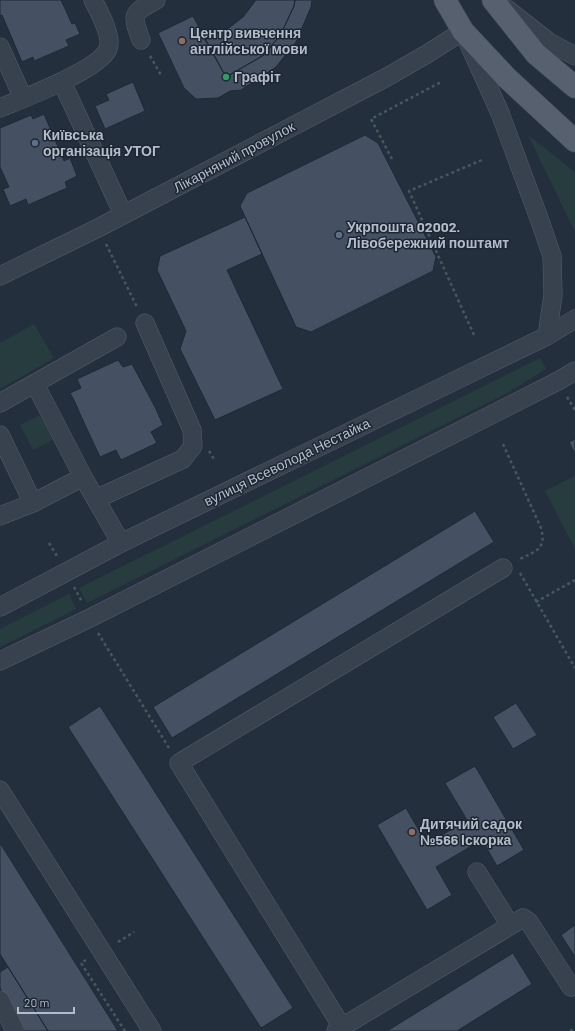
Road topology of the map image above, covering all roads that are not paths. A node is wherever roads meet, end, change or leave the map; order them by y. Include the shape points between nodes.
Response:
1 (93, 0) edge
2 (156, 0) edge
3 (445, 0) edge
4 (493, 0) edge
5 (497, 0) edge
6 (463, 31) junction
7 (141, 40) dead end
8 (0, 47) edge
9 (575, 56) edge
10 (62, 82) junction
11 (575, 87) edge
12 (23, 98) junction
13 (0, 108) edge
14 (575, 141) edge
15 (123, 214) junction
16 (0, 275) edge
17 (575, 319) edge
18 (145, 323) road end
19 (547, 336) junction
20 (117, 337) dead end
21 (575, 371) edge
22 (35, 384) junction
23 (0, 403) edge
24 (0, 435) edge
25 (83, 477) junction
26 (96, 499) junction
27 (33, 503) junction
28 (0, 516) edge
29 (121, 543) junction
30 (509, 565) road end
31 (0, 607) edge
32 (4, 661) edge
33 (0, 790) edge
34 (477, 872) dead end
35 (510, 925) junction
36 (571, 987) dead end
37 (0, 1000) edge
38 (339, 1029) edge
39 (15, 1031) edge
40 (152, 1031) edge

1 - 10 street via 109,39 108,49 102,58
2 - 7 street via 135,14 135,25
3 - 6 main road
4 - 11 main road via 536,54
5 - 9 street via 549,42
6 - 14 main road via 507,78
6 - 15 street, Лікарняний провулок via 386,77
6 - 19 street via 500,113 552,256 553,295
8 - 12 street
10 - 12 street
10 - 15 street
12 - 13 street
15 - 16 street, Лікарняний провулок
17 - 19 street, вулиця Всеволода Нестайка
18 - 26 street via 192,430 193,446 183,459
19 - 29 street, вулиця Всеволода Нестайка
20 - 22 street
21 - 32 street
22 - 23 street
22 - 25 street
24 - 27 street
25 - 26 street
25 - 27 street
26 - 29 street
27 - 28 street
29 - 31 street, вулиця Всеволода Нестайка
30 - 38 street via 179,763
33 - 40 street
34 - 35 street
35 - 36 street via 523,918 529,922
35 - 38 street
37 - 39 street

